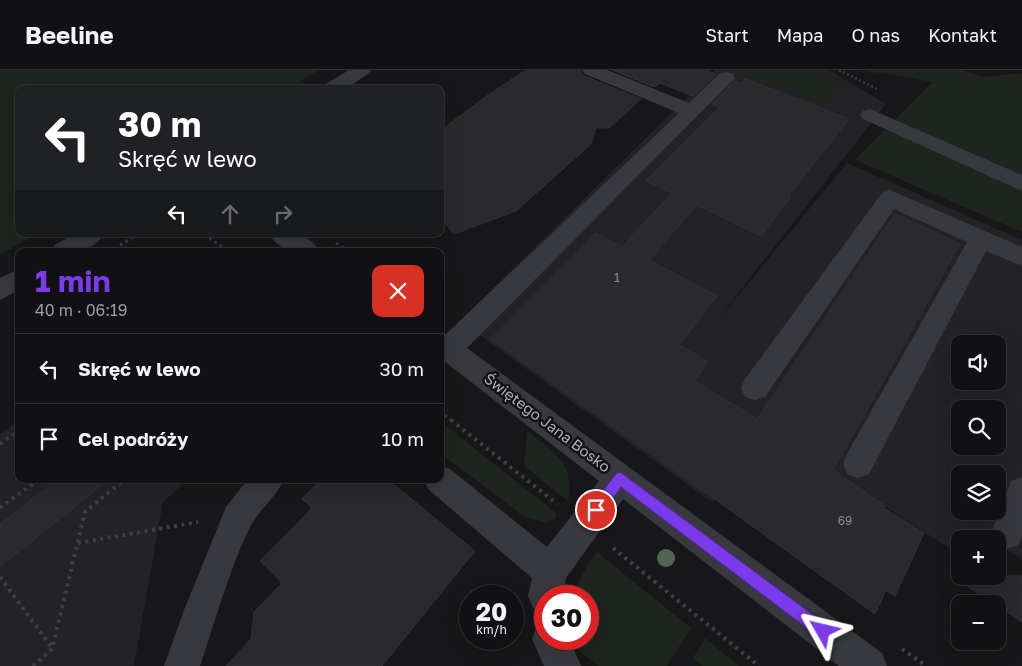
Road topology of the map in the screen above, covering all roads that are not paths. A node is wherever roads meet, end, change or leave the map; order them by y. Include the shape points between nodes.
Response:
1 (362, 70) edge
2 (590, 70) edge
3 (726, 78) dead end
4 (338, 85) edge
5 (692, 111) junction
6 (870, 115) dead end
7 (1022, 184) edge
8 (87, 237) edge
9 (286, 237) edge
10 (981, 239) junction
11 (69, 248) edge
12 (302, 248) edge
13 (1022, 257) edge
14 (15, 281) edge
15 (0, 290) edge
16 (444, 346) edge
17 (755, 388) dead end
18 (858, 464) dead end
19 (620, 478) junction
20 (265, 483) edge
21 (443, 483) edge
22 (1022, 492) edge
23 (1007, 533) dead end
24 (543, 585) edge
25 (550, 585) edge
26 (555, 650) edge
27 (182, 666) edge
28 (563, 666) edge
29 (869, 666) edge

1 - 4 street
2 - 5 street
3 - 5 street
5 - 16 street
6 - 7 street
8 - 11 street
9 - 12 street
10 - 13 street
10 - 17 street via 890,198
10 - 18 street
14 - 15 street
16 - 19 street, Świętego Jana Bosko
19 - 25 street
19 - 29 street, Świętego Jana Bosko
20 - 27 street via 237,518
21 - 24 street
22 - 23 street
26 - 28 street

